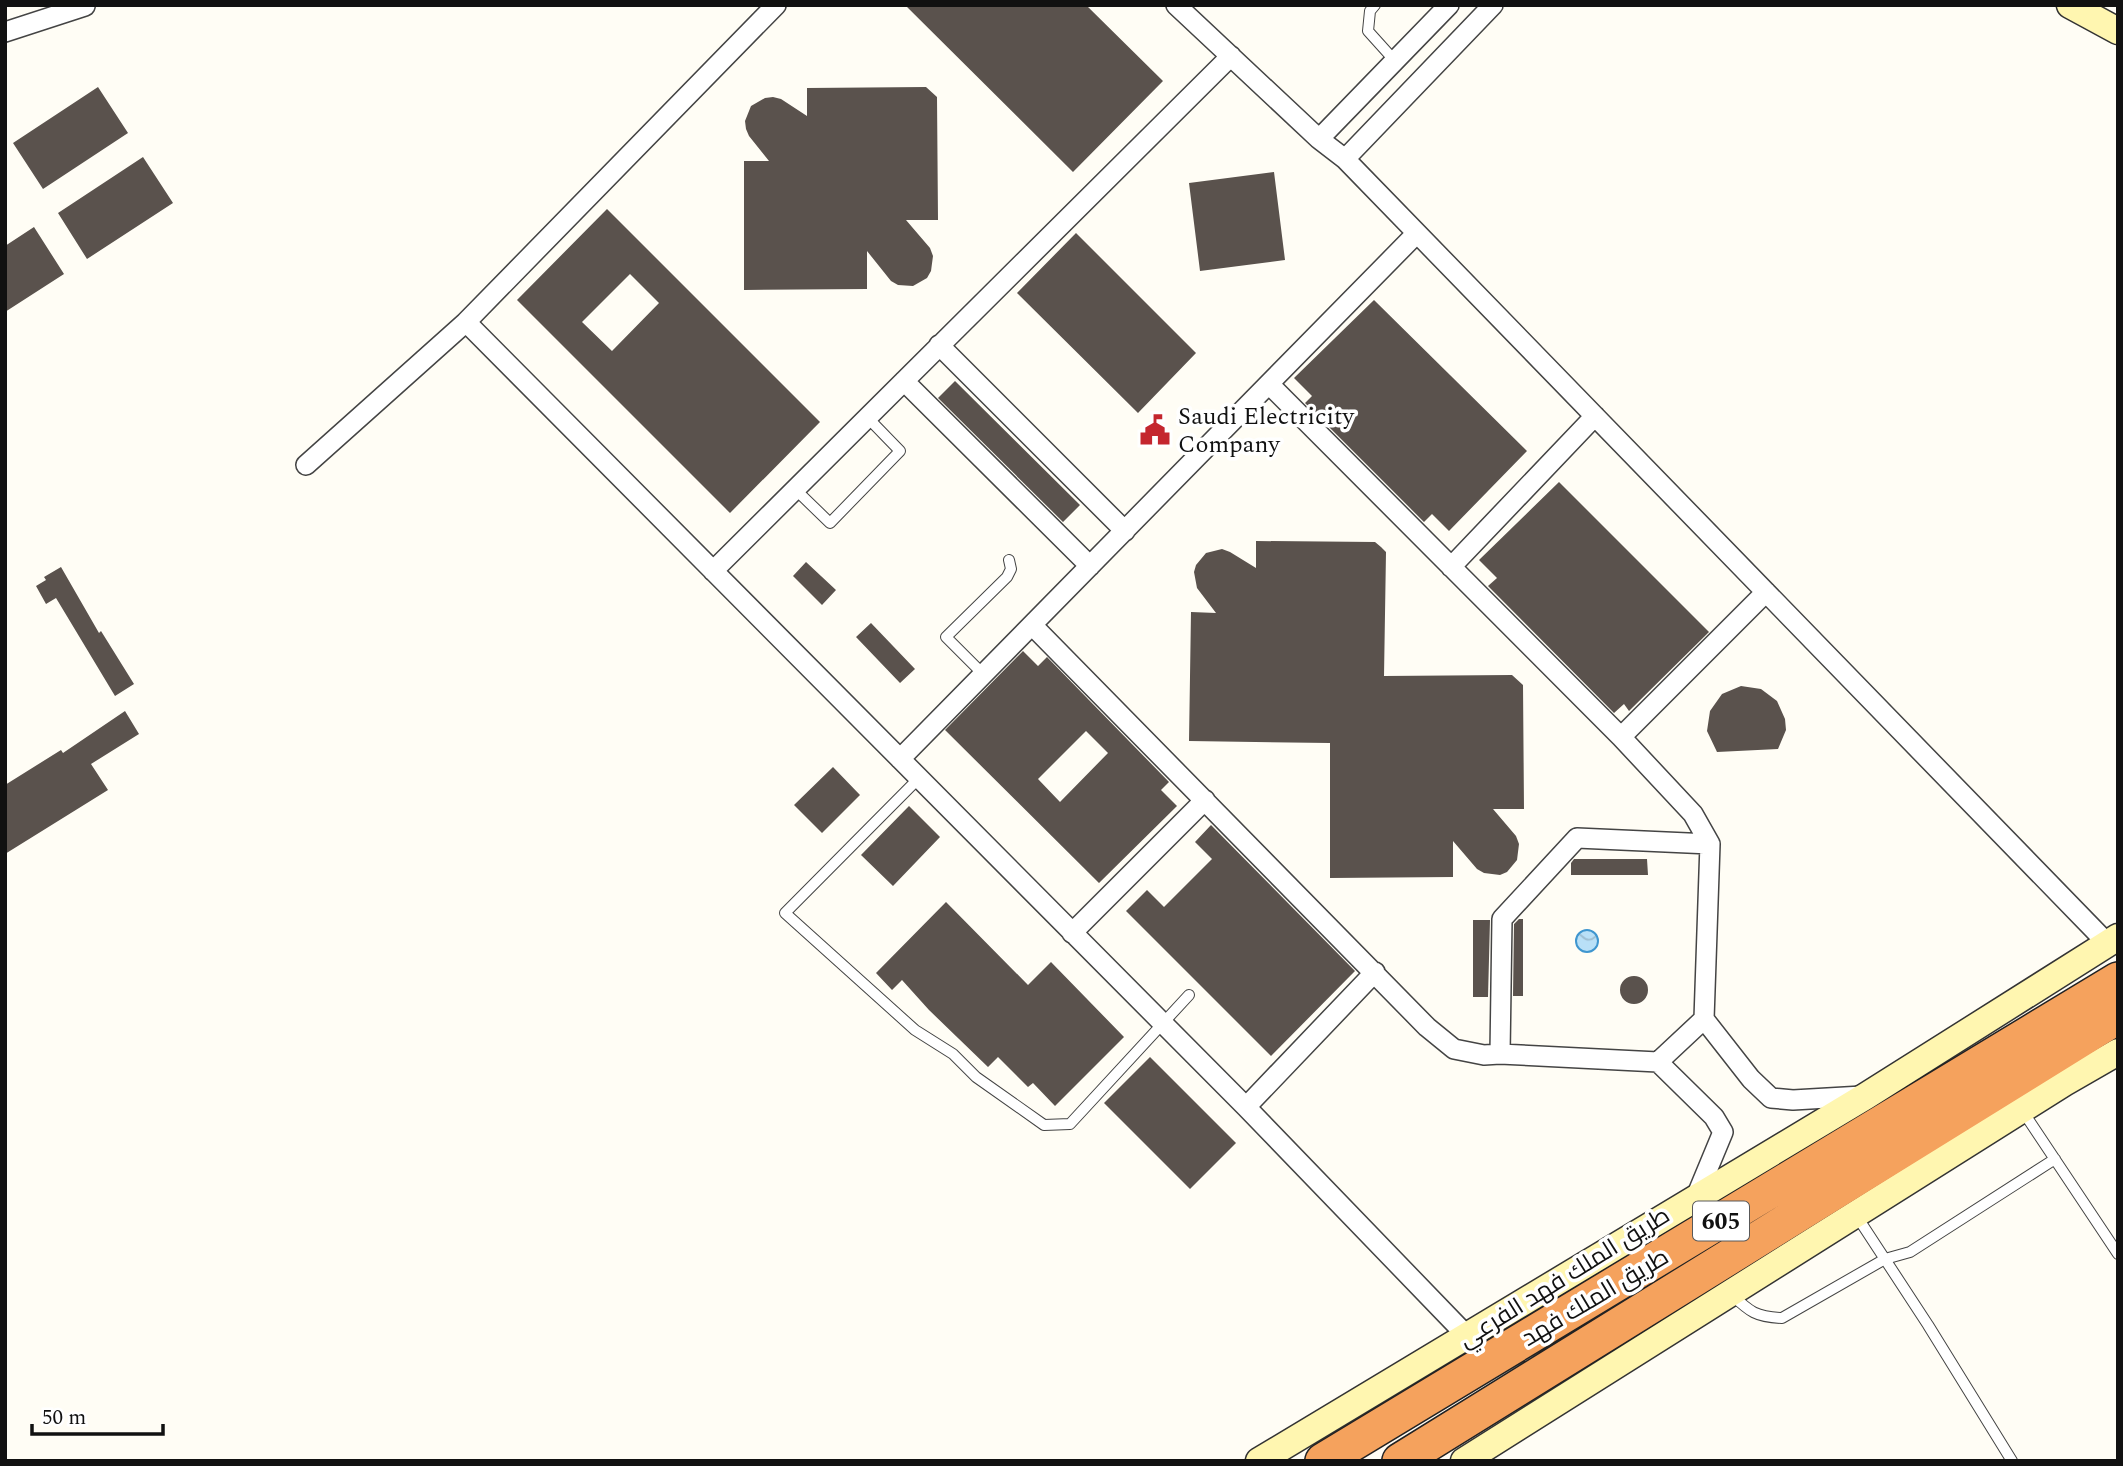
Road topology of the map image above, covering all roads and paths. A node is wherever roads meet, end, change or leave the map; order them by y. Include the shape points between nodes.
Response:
1 (776, 5) edge
2 (1176, 5) edge
3 (1375, 5) edge
4 (1448, 5) edge
5 (1493, 5) edge
6 (2070, 5) edge
7 (85, 6) edge
8 (2118, 31) edge
9 (5, 32) edge
10 (1231, 57) junction
11 (1395, 61) junction
12 (1319, 139) junction
13 (1345, 159) junction
14 (1417, 233) junction
15 (466, 322) junction
16 (939, 345) junction
17 (904, 381) junction
18 (1269, 384) junction
19 (1595, 416) junction
20 (867, 417) junction
21 (306, 465) dead end
22 (796, 489) junction
23 (1125, 531) junction
24 (1009, 560) dead end
25 (1090, 566) junction
26 (1451, 567) junction
27 (713, 571) junction
28 (1766, 592) junction
29 (1032, 625) junction
30 (984, 675) junction
31 (1621, 737) junction
32 (900, 759) junction
33 (919, 778) junction
34 (1205, 800) junction
35 (1710, 844) junction
36 (1072, 933) junction
37 (2112, 940) edge
38 (1374, 972) junction
39 (2118, 980) edge
40 (1189, 995) dead end
41 (2118, 1016) edge
42 (1704, 1019) junction
43 (1163, 1024) junction
44 (2118, 1052) edge
45 (1500, 1054) junction
46 (1658, 1062) junction
47 (1866, 1096) junction
48 (1246, 1107) junction
49 (2022, 1110) junction
50 (2055, 1159) junction
51 (1696, 1197) junction
52 (1856, 1214) junction
53 (2118, 1254) edge
54 (1885, 1259) junction
55 (1730, 1293) junction
56 (1468, 1337) junction
57 (1470, 1458) edge
58 (1259, 1461) edge
59 (1324, 1461) edge
60 (1401, 1461) edge
61 (2012, 1461) edge

1 - 15 street
2 - 10 street
3 - 11 lane via 1368,31
4 - 11 street
5 - 13 street
6 - 8 main road
7 - 9 street
10 - 12 street
10 - 16 street
11 - 12 street
12 - 13 street
13 - 14 street
14 - 18 street
14 - 19 street
15 - 21 street
15 - 27 street
16 - 17 street
16 - 23 street
17 - 20 street
17 - 25 street
18 - 23 street
18 - 26 street
19 - 26 street
19 - 28 street
20 - 22 street
20 - 22 lane via 900,451 830,523
22 - 27 street
23 - 25 street
24 - 30 lane via 1007,578 946,637
25 - 29 street
26 - 31 street
27 - 32 street
28 - 31 street
28 - 37 street
29 - 30 street
29 - 34 street
30 - 32 street
31 - 35 street via 1693,814
32 - 33 street
33 - 36 street
33 - 43 lane via 785,913 915,1030 1044,1125 1070,1124
34 - 36 street
34 - 38 street
35 - 42 street
35 - 45 street via 1577,838 1502,919
36 - 43 street
37 - 47 main road, طريق الملك فهد الفرعي
38 - 45 street via 1454,1049
38 - 48 street
39 - 59 highway, طريق الملك فهد / 605
40 - 43 lane
41 - 60 highway, طريق الملك فهد / 605
42 - 46 street
42 - 47 street via 1751,1079 1772,1098
43 - 48 street
44 - 49 main road
45 - 46 street
46 - 51 street via 1714,1117 1723,1132
47 - 51 main road, طريق الملك فهد الفرعي
48 - 56 street
49 - 50 lane
49 - 52 main road
50 - 53 lane
50 - 54 lane via 1910,1252
51 - 56 main road, طريق الملك فهد الفرعي
52 - 54 lane
52 - 55 main road
54 - 55 lane via 1782,1318 1751,1312
54 - 61 lane
55 - 57 main road
56 - 58 main road, طريق الملك فهد الفرعي

